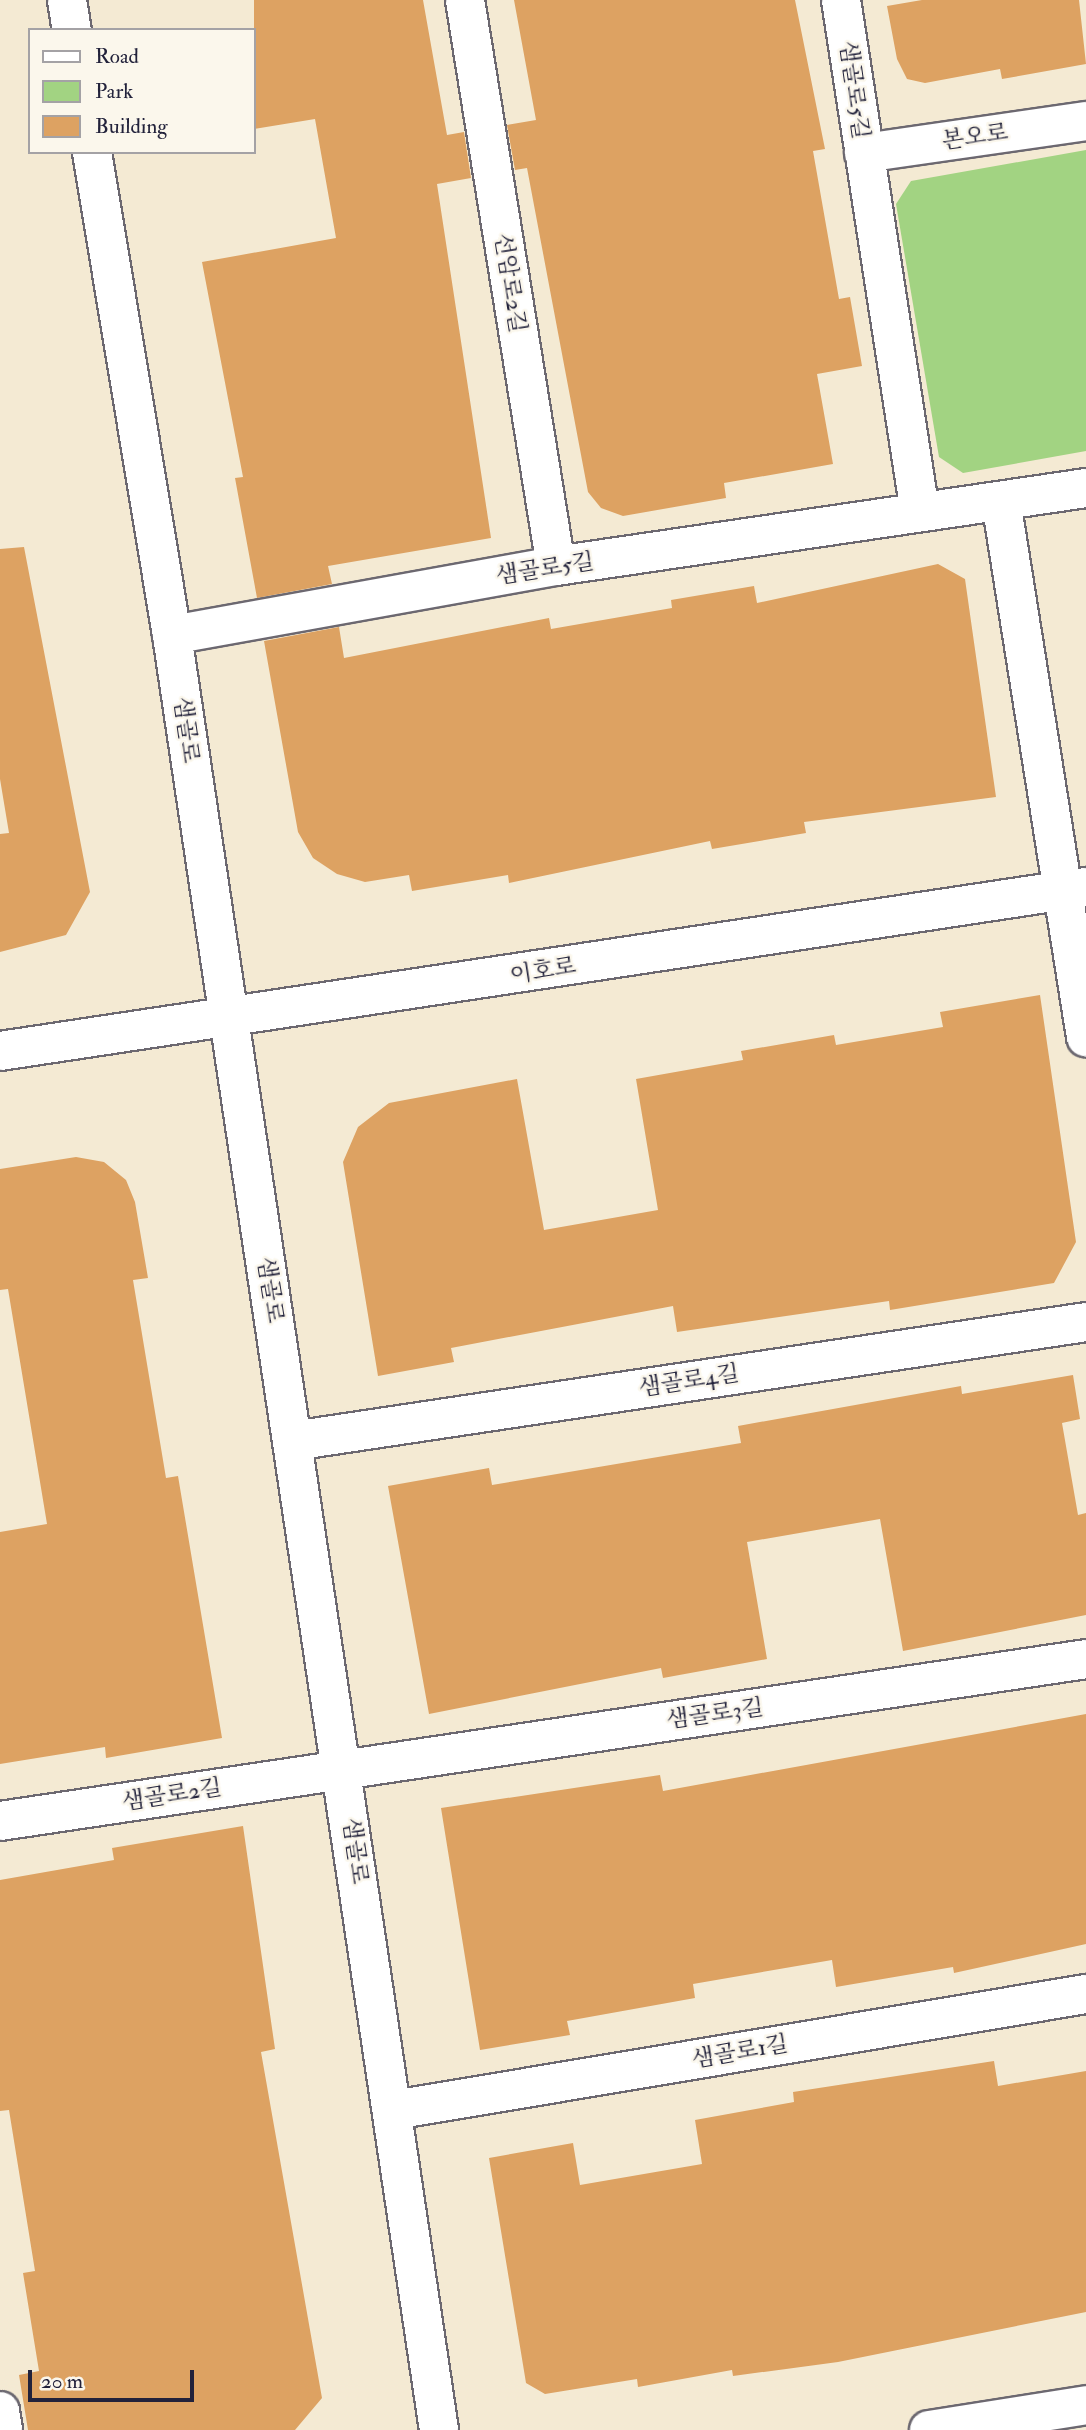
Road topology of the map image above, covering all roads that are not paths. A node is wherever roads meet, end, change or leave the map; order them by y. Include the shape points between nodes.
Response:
1 (67, 0) edge
2 (465, 0) edge
3 (841, 0) edge
4 (72, 28) edge
5 (1086, 121) edge
6 (864, 153) junction
7 (92, 154) edge
8 (1086, 488) edge
9 (1002, 501) junction
10 (920, 512) junction
11 (556, 566) junction
12 (172, 635) junction
13 (1076, 889) edge
14 (229, 1019) junction
15 (1086, 1037) edge
16 (0, 1051) edge
17 (1086, 1322) edge
18 (293, 1441) junction
19 (1086, 1659) edge
20 (343, 1769) junction
21 (0, 1821) edge
22 (1086, 1994) edge
23 (394, 2110) junction
24 (1086, 2405) edge
25 (0, 2411) edge
26 (3, 2430) edge
27 (439, 2430) edge
28 (929, 2430) edge

1 - 4 street
2 - 11 street, 선암로2길
3 - 6 street, 샘골로5길
5 - 6 street, 본오로
6 - 10 street, 샘골로5길
7 - 12 street, 샘골로
8 - 9 street, 샘골로5길
9 - 10 street, 샘골로5길
9 - 13 street
10 - 11 street, 샘골로5길
11 - 12 street, 샘골로5길
12 - 14 street, 샘골로
13 - 14 street, 이호로
13 - 15 street
14 - 16 street, 이호로
14 - 18 street, 샘골로
17 - 18 street, 샘골로4길
18 - 20 street, 샘골로
19 - 20 street, 샘골로3길
20 - 21 street, 샘골로2길
20 - 23 street, 샘골로
22 - 23 street, 샘골로1길
23 - 27 street, 샘골로
24 - 28 street
25 - 26 street

